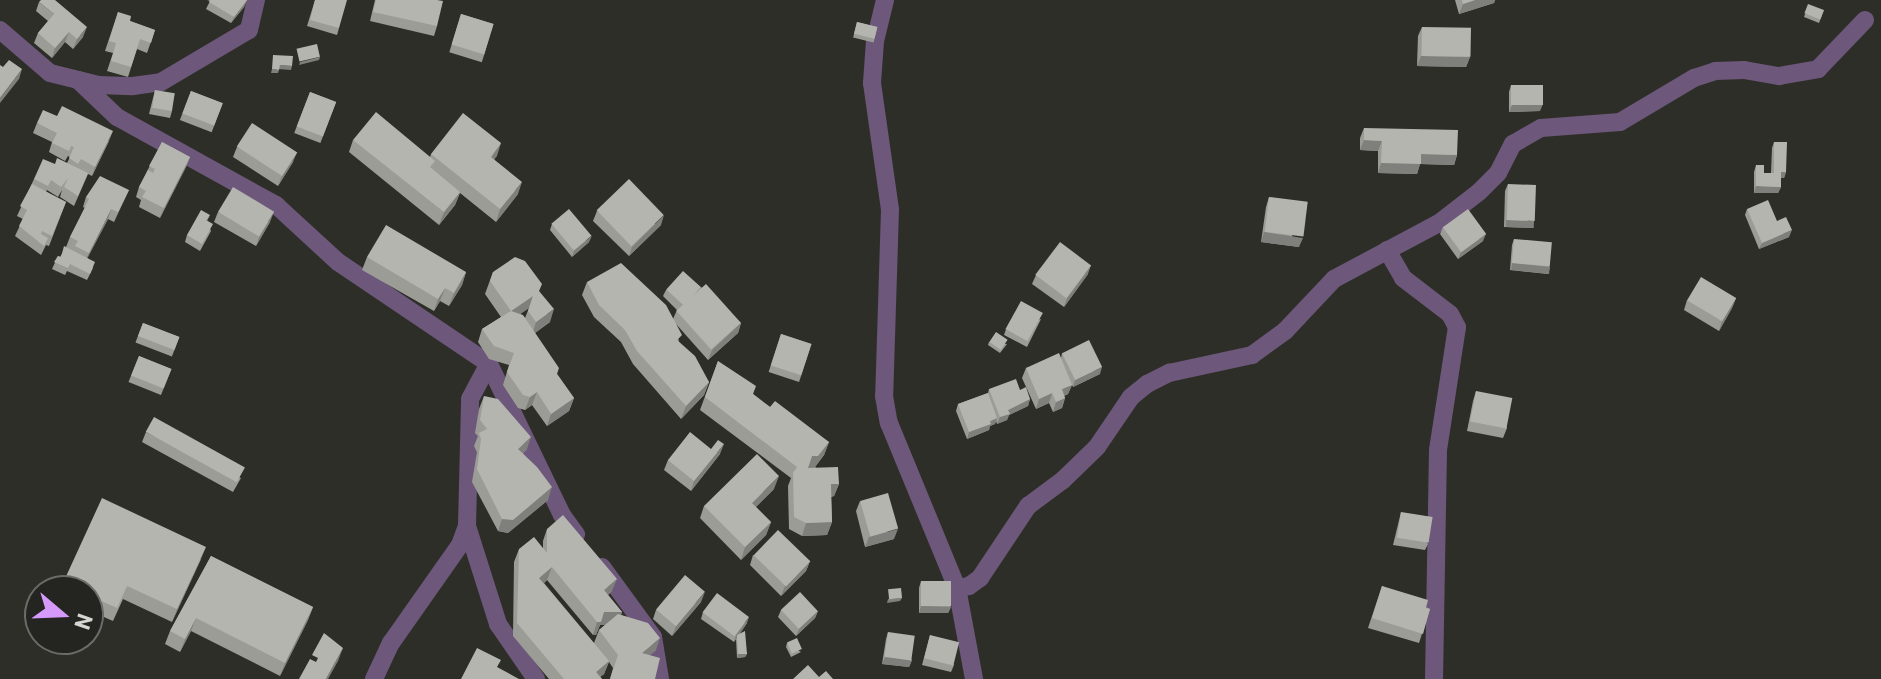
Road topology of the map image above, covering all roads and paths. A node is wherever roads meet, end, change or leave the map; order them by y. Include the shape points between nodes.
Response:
1 (256, 0) edge
2 (885, 0) edge
3 (1865, 20) dead end
4 (0, 30) edge
5 (78, 80) junction
6 (1387, 250) junction
7 (489, 364) junction
8 (467, 526) junction
9 (957, 588) junction
10 (374, 679) edge
11 (536, 679) edge
12 (660, 679) edge
13 (974, 679) edge
14 (1434, 679) edge

1 - 5 street via 249,30 161,82 109,86
2 - 9 street via 872,83 890,210 884,396 889,423
3 - 6 street via 1818,69 1779,76 1715,71 1620,122 1541,128 1513,144 1498,173 1479,192 1439,223
4 - 5 street via 50,73
5 - 7 street via 117,117 276,205 338,262
6 - 9 street via 1334,279 1285,331 1252,355 1169,373 1147,384 1131,397 1097,447 1028,506 980,578
6 - 14 street via 1403,278 1450,314 1457,327 1438,450
7 - 8 street via 470,399
7 - 12 street via 562,515 653,637
8 - 10 street via 442,573 391,643
8 - 11 street via 498,624
9 - 13 street

